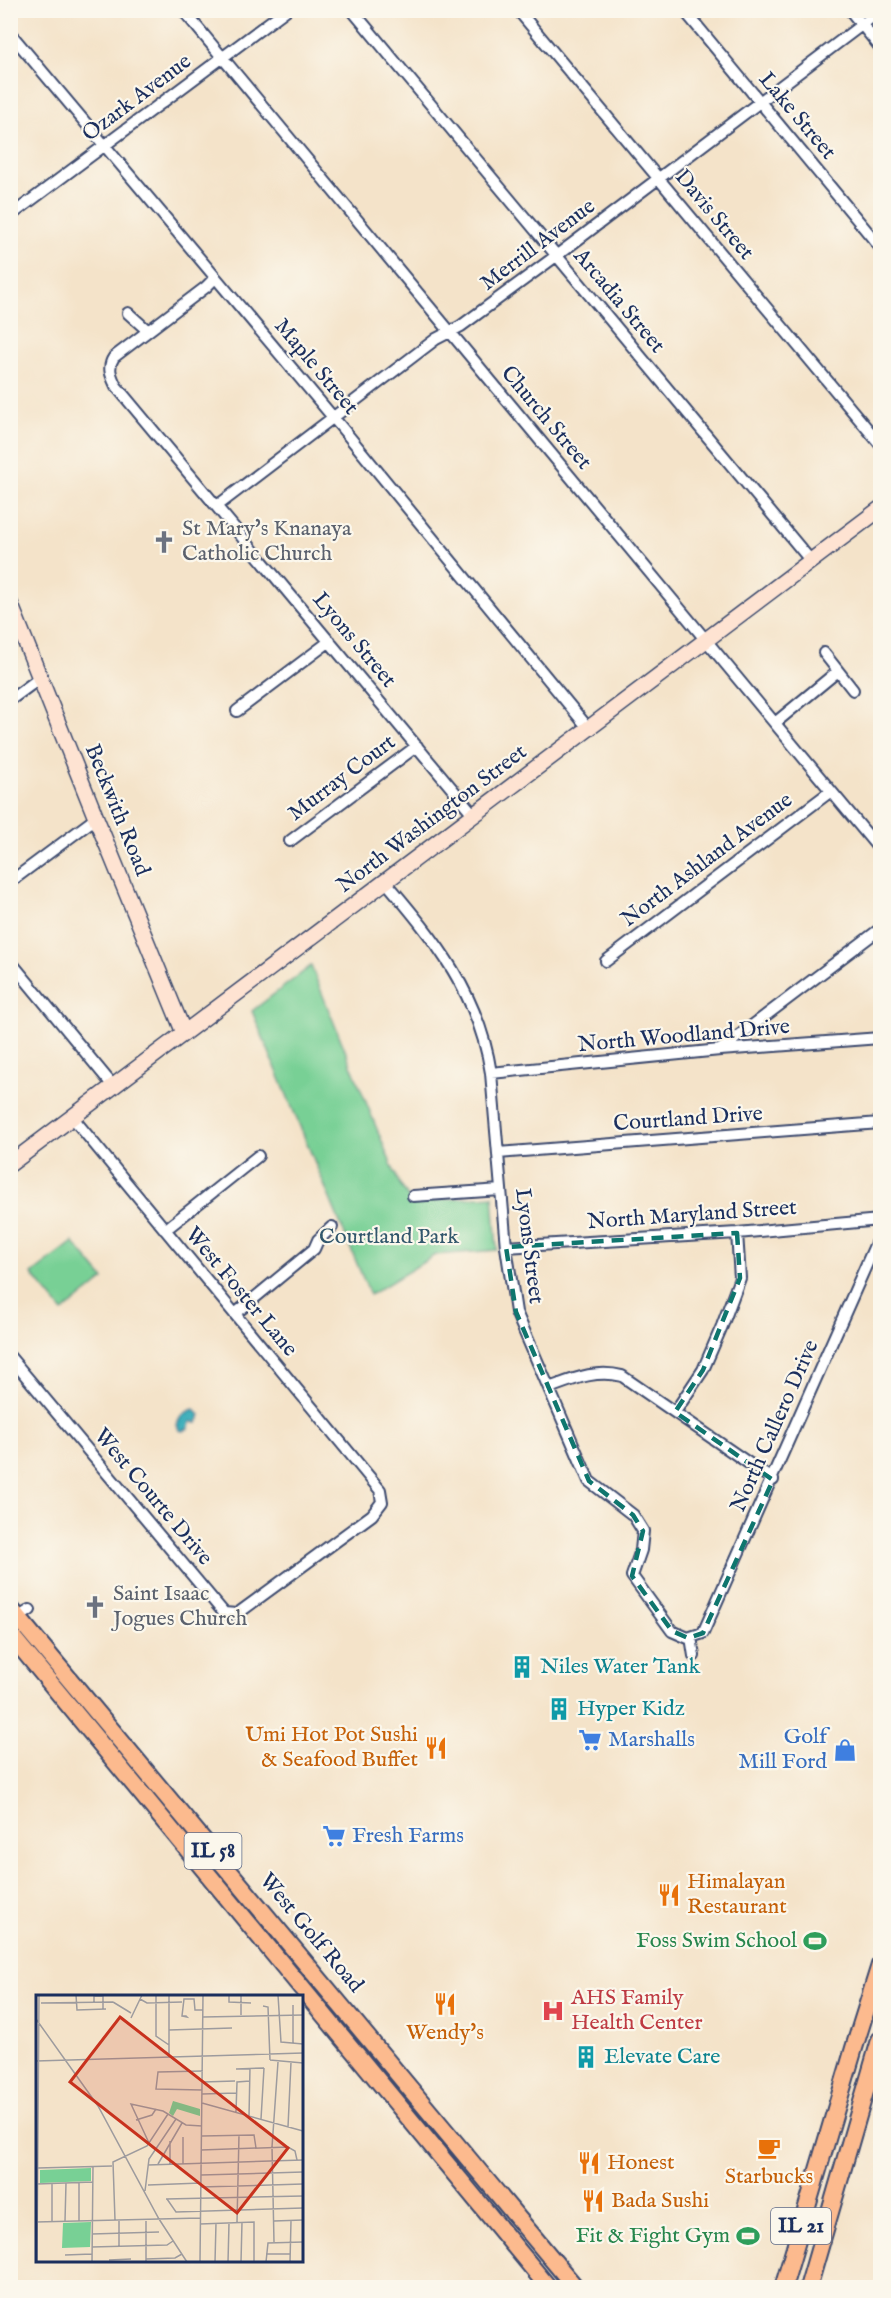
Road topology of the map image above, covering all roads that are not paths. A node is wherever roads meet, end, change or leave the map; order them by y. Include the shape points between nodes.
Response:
1 (183, 10) edge
2 (286, 10) edge
3 (352, 10) edge
4 (518, 10) edge
5 (684, 10) edge
6 (850, 10) edge
7 (880, 11) edge
8 (862, 25) junction
9 (10, 33) edge
10 (880, 47) edge
11 (222, 58) junction
12 (760, 103) junction
13 (105, 147) junction
14 (659, 179) junction
15 (10, 216) edge
16 (880, 247) edge
17 (556, 256) junction
18 (215, 278) junction
19 (128, 313) dead end
20 (147, 330) junction
21 (450, 332) junction
22 (333, 418) junction
23 (880, 444) edge
24 (217, 506) junction
25 (880, 510) edge
26 (811, 561) junction
27 (10, 603) edge
28 (706, 640) junction
29 (330, 641) junction
30 (824, 653) dead end
31 (838, 671) junction
32 (40, 678) junction
33 (853, 690) dead end
34 (10, 700) edge
35 (237, 711) dead end
36 (775, 723) junction
37 (589, 729) junction
38 (417, 746) junction
39 (831, 791) junction
40 (474, 815) junction
41 (96, 818) junction
42 (290, 841) dead end
43 (880, 850) edge
44 (10, 882) edge
45 (386, 882) junction
46 (880, 929) edge
47 (10, 961) edge
48 (606, 961) dead end
49 (184, 1034) junction
50 (880, 1038) edge
51 (720, 1050) junction
52 (491, 1073) junction
53 (114, 1087) junction
54 (72, 1118) junction
55 (880, 1124) edge
56 (498, 1153) junction
57 (258, 1156) dead end
58 (10, 1164) edge
59 (501, 1190) junction
60 (413, 1196) dead end
61 (880, 1220) edge
62 (332, 1227) dead end
63 (165, 1230) junction
64 (737, 1233) junction
65 (880, 1234) edge
66 (506, 1247) junction
67 (235, 1314) junction
68 (10, 1357) edge
69 (549, 1388) junction
70 (675, 1412) junction
71 (773, 1480) junction
72 (380, 1490) joint
73 (18, 1615) edge
74 (10, 1634) edge
75 (691, 1637) junction
76 (694, 1656) dead end
77 (880, 1965) edge
78 (880, 2040) edge
79 (549, 2288) edge
80 (576, 2288) edge
81 (783, 2288) edge
82 (808, 2288) edge

1 - 11 street, Church Street
2 - 11 street, Ozark Avenue
3 - 17 street, Arcadia Street
4 - 14 street, Davis Street
5 - 12 street, Lake Street
6 - 8 street
7 - 8 street, Merrill Avenue
8 - 10 street
8 - 12 street, Merrill Avenue
9 - 13 street, Maple Street
11 - 13 street, Ozark Avenue
11 - 21 street, Church Street
12 - 14 street, Merrill Avenue
12 - 16 street, Lake Street
13 - 15 street, Ozark Avenue
13 - 18 street, Maple Street
14 - 17 street, Merrill Avenue
14 - 23 street, Davis Street
17 - 21 street, Merrill Avenue
17 - 26 street, Arcadia Street
18 - 20 street
18 - 22 street, Maple Street
19 - 20 street
20 - 24 street, Lyons Street via 114,357 111,377
21 - 22 street, Merrill Avenue
21 - 28 street, Church Street
22 - 24 street, Merrill Avenue
22 - 37 street, Maple Street
24 - 29 street, Lyons Street
25 - 26 street, North Washington Street
26 - 28 street, North Washington Street
27 - 32 street, Beckwith Road
28 - 36 street, Church Street
28 - 37 street, North Washington Street
29 - 35 street
29 - 38 street, Lyons Street
30 - 31 street
31 - 33 street
31 - 36 street
32 - 34 street
32 - 41 street, Beckwith Road
36 - 39 street, Church Street
37 - 40 street, North Washington Street
38 - 40 street, Lyons Street
38 - 42 street, Murray Court
39 - 43 street, Church Street
39 - 48 street, North Ashland Avenue
40 - 45 street, North Washington Street
41 - 44 street
41 - 49 street, Beckwith Road
45 - 49 street, North Washington Street
45 - 52 street, Lyons Street via 456,972 487,1045
46 - 51 street
47 - 53 street
49 - 53 street, North Washington Street
50 - 51 street, North Woodland Drive
51 - 52 street, North Woodland Drive
52 - 56 street, Lyons Street
53 - 54 street, North Washington Street
54 - 58 street, North Washington Street
54 - 63 street, West Foster Lane
55 - 56 street, Courtland Drive
56 - 59 street, Lyons Street
57 - 63 street
59 - 60 street
59 - 66 street, Lyons Street
61 - 64 street, North Maryland Street
62 - 67 street via 314,1249
63 - 67 street, West Foster Lane
64 - 66 street, North Maryland Street
64 - 70 street via 740,1278 702,1370
65 - 71 street, North Callero Drive
66 - 69 street, Lyons Street via 516,1312
67 - 72 street, West Foster Lane
68 - 72 street, West Courte Drive via 224,1613 237,1614 372,1515 382,1502
69 - 70 street via 590,1374 609,1373 622,1376
69 - 75 street, Lyons Street via 589,1481 633,1515 643,1531 632,1576 672,1631
70 - 71 street
71 - 75 street, North Callero Drive via 704,1633
73 - 80 main road, West Golf Road / IL 58
74 - 79 main road, West Golf Road / IL 58
75 - 76 street
77 - 81 main road, IL 21
78 - 82 main road, IL 21

